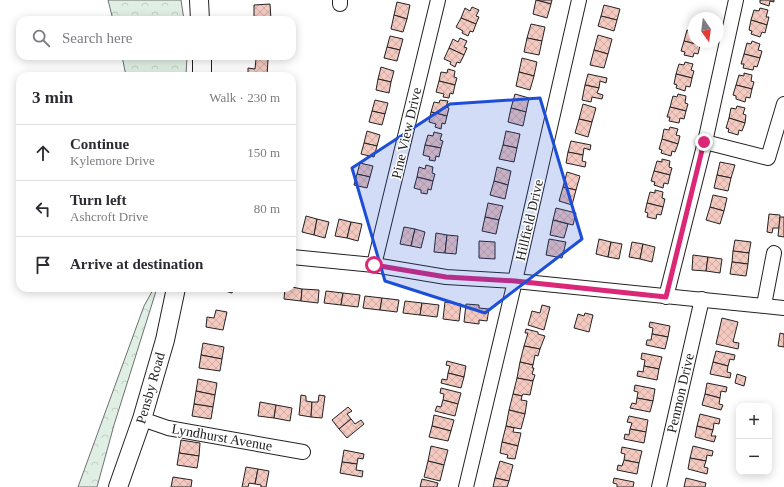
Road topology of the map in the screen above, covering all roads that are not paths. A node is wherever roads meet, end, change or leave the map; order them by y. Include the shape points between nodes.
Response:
1 (199, 0) edge
2 (438, 0) edge
3 (579, 0) edge
4 (736, 0) edge
5 (200, 16) edge
6 (202, 60) edge
7 (202, 72) edge
8 (784, 104) edge
9 (704, 142) junction
10 (774, 253) edge
11 (296, 257) edge
12 (374, 265) junction
13 (515, 281) junction
14 (175, 292) edge
15 (666, 297) junction
16 (702, 300) junction
17 (764, 305) junction
18 (784, 308) edge
19 (142, 419) junction
20 (303, 452) dead end
21 (118, 487) edge
22 (466, 487) edge
23 (659, 487) edge

1 - 5 main road
2 - 12 street, Pine View Drive
3 - 13 street, Hillfield Drive
4 - 9 street
6 - 7 main road
8 - 9 street via 768,158
9 - 15 street
10 - 17 street
11 - 12 street
12 - 13 street via 446,277
13 - 15 street
13 - 22 street, Hillfield Drive
14 - 19 main road, Pensby Road
15 - 16 street
16 - 17 street
16 - 23 street, Penmon Drive
17 - 18 street
19 - 20 street, Lyndhurst Avenue via 168,428
19 - 21 main road, Pensby Road

